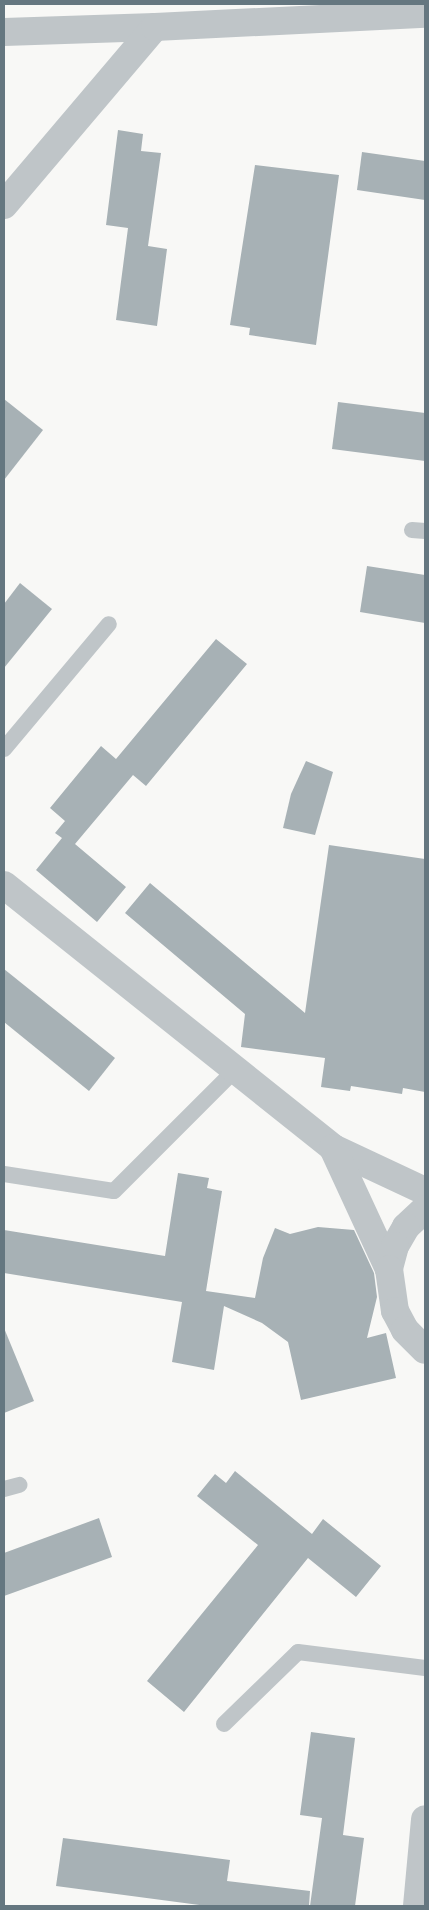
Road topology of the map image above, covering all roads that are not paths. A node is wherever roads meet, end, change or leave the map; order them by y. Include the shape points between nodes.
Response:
1 (425, 14) edge
2 (155, 27) junction
3 (4, 32) edge
4 (4, 205) edge
5 (109, 624) dead end
6 (4, 749) edge
7 (4, 885) edge
8 (235, 1070) junction
9 (333, 1148) junction
10 (4, 1174) edge
11 (425, 1191) edge
12 (425, 1209) edge
13 (389, 1269) junction
14 (425, 1350) edge
15 (425, 1668) edge
16 (224, 1724) dead end
17 (425, 1819) edge
18 (417, 1906) edge

1 - 2 street
2 - 3 street
2 - 4 street
5 - 6 lane
7 - 8 street
8 - 9 street
8 - 10 lane via 114,1191
9 - 11 street
9 - 13 street
12 - 13 street via 406,1227 395,1246
13 - 14 street via 395,1311 405,1330
15 - 16 lane via 298,1652
17 - 18 street

